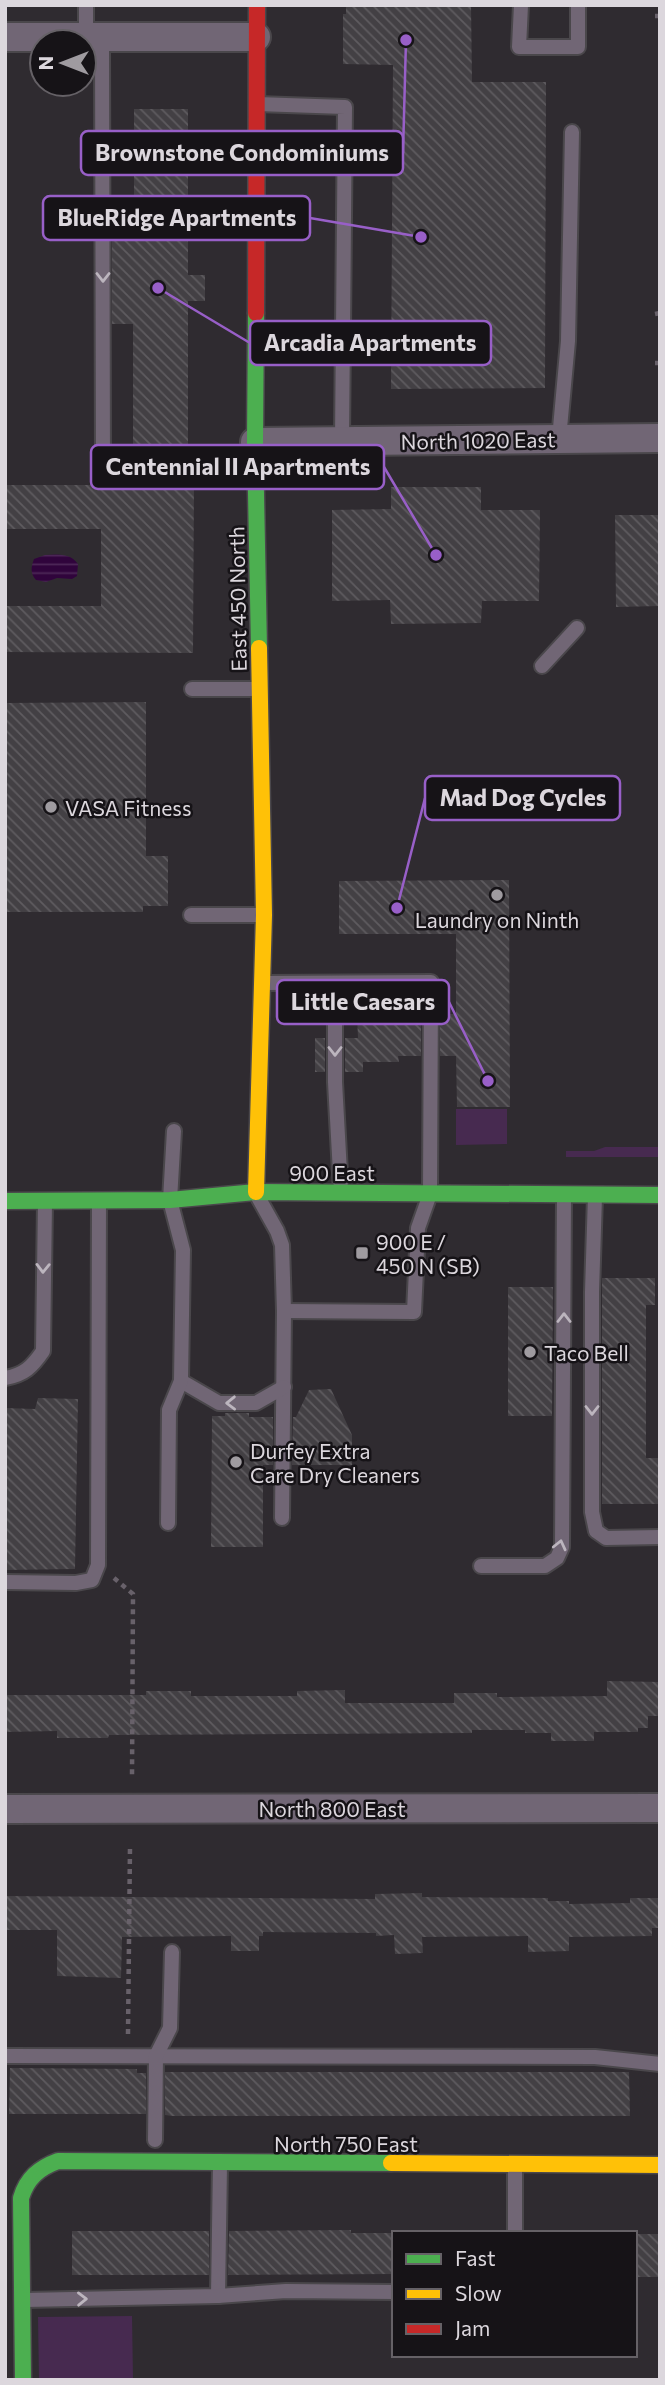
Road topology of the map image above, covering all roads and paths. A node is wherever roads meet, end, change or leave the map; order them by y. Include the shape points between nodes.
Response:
1 (86, 5) edge
2 (257, 5) edge
3 (521, 5) edge
4 (578, 5) edge
5 (92, 28) edge
6 (5, 37) edge
7 (28, 37) edge
8 (98, 37) edge
9 (256, 37) junction
10 (95, 98) edge
11 (256, 104) junction
12 (572, 131) dead end
13 (660, 438) edge
14 (559, 439) junction
15 (255, 442) junction
16 (342, 442) junction
17 (256, 473) junction
18 (577, 628) dead end
19 (542, 666) dead end
20 (192, 689) dead end
21 (260, 689) junction
22 (191, 915) dead end
23 (264, 915) junction
24 (335, 983) junction
25 (260, 984) junction
26 (174, 1131) dead end
27 (256, 1192) junction
28 (341, 1193) junction
29 (430, 1194) junction
30 (564, 1194) junction
31 (595, 1195) junction
32 (660, 1195) edge
33 (5, 1200) edge
34 (45, 1200) junction
35 (99, 1200) junction
36 (170, 1200) junction
37 (284, 1311) junction
38 (5, 1378) edge
39 (181, 1381) junction
40 (284, 1387) junction
41 (282, 1518) dead end
42 (168, 1523) dead end
43 (660, 1537) edge
44 (98, 1565) junction
45 (481, 1566) dead end
46 (5, 1582) edge
47 (132, 1778) dead end
48 (660, 1808) edge
49 (5, 1809) edge
50 (130, 1847) dead end
51 (172, 1952) dead end
52 (5, 2056) edge
53 (128, 2056) junction
54 (156, 2056) junction
55 (660, 2064) edge
56 (155, 2140) dead end
57 (220, 2163) junction
58 (516, 2165) junction
59 (660, 2165) edge
60 (515, 2231) edge
61 (392, 2292) edge
62 (218, 2296) junction
63 (23, 2300) junction
64 (23, 2380) edge

1 - 5 lane
2 - 9 street, East 450 North
3 - 4 lane via 519,47 578,47
6 - 7 street
8 - 9 street
9 - 11 street, East 450 North
10 -> 17 lane via 103,474
11 - 15 street, East 450 North
11 - 16 lane via 345,107
12 - 14 lane via 568,341
13 - 14 street, North 1020 East
14 - 16 street, North 1020 East
15 - 16 street, North 1020 East
15 - 17 street, East 450 North
17 - 21 street, East 450 North
18 - 19 lane
20 - 21 lane
21 - 23 street, East 450 North
22 - 23 lane
23 - 25 street, East 450 North
24 - 25 lane
24 -> 28 lane
24 - 29 lane via 431,982
25 - 27 street, East 450 North
26 - 36 lane
27 - 28 street, 900 East
27 - 36 street, 900 East
27 - 37 lane via 282,1245
28 - 29 street, 900 East
29 - 30 street, 900 East
29 - 37 lane via 418,1228 414,1312
30 - 31 street, 900 East
45 -> 30 lane via 545,1566 557,1558 562,1547
31 - 32 street, 900 East
31 -> 43 lane via 592,1512 596,1531 606,1538
33 - 34 street, 900 East
34 - 35 street, 900 East
34 -> 38 lane via 43,1352 19,1376
35 - 36 street, 900 East
35 - 44 lane
36 - 39 lane via 183,1250
37 - 40 lane
40 -> 39 lane via 256,1403 219,1403
39 - 42 lane via 169,1410
40 - 41 lane
44 - 46 lane via 92,1580 76,1583
44 - 47 path via 133,1594
48 - 49 street, North 800 East
50 - 53 path
51 - 54 lane via 170,2028
52 - 53 lane
53 - 54 lane
54 - 55 lane via 595,2057
54 - 56 lane
57 - 58 street, North 750 East
57 - 62 lane
57 - 63 street, North 750 East via 58,2161 35,2172 19,2185
58 - 59 street, North 750 East
58 - 60 lane
61 - 62 lane
63 -> 62 lane
63 - 64 street

